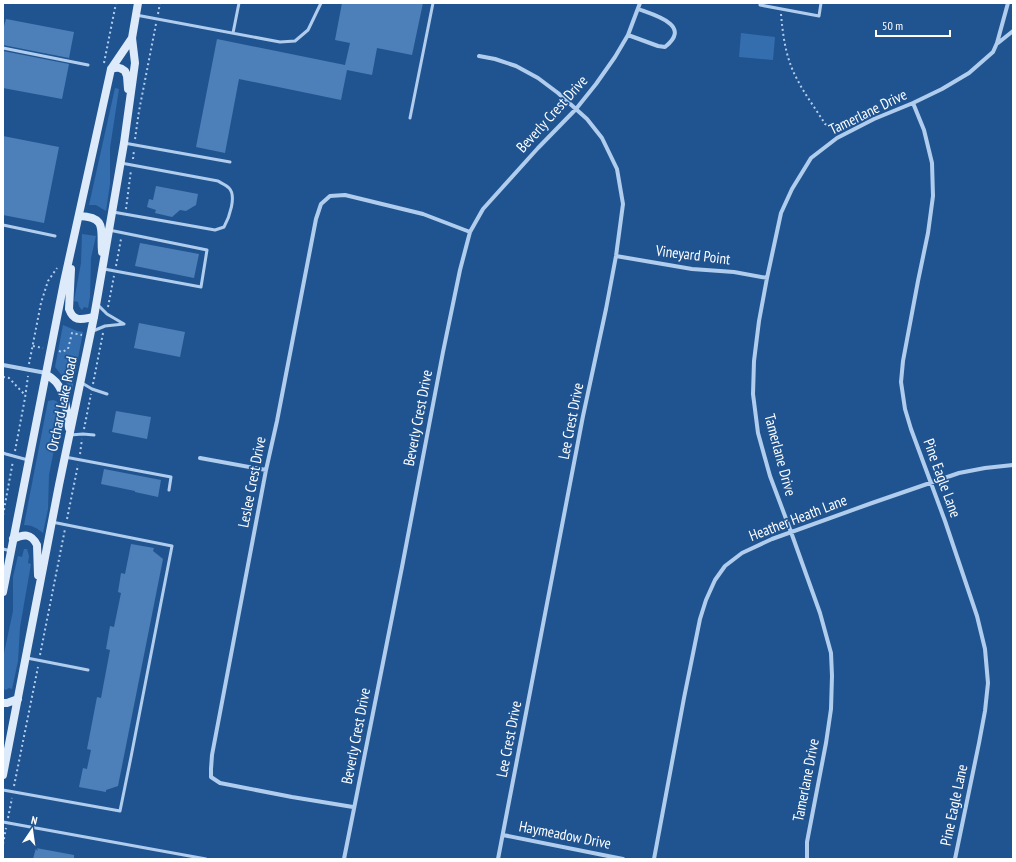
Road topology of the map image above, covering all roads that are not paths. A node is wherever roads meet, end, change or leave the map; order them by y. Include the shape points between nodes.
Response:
1 (138, 3) edge
2 (239, 3) edge
3 (321, 3) edge
4 (433, 3) edge
5 (640, 3) edge
6 (760, 3) edge
7 (821, 3) edge
8 (1008, 3) edge
9 (638, 9) junction
10 (136, 15) junction
11 (1013, 31) edge
12 (232, 33) junction
13 (628, 35) junction
14 (132, 38) junction
15 (997, 43) junction
16 (3, 48) edge
17 (480, 56) dead end
18 (88, 65) dead end
19 (107, 68) junction
20 (913, 103) junction
21 (129, 107) junction
22 (576, 109) junction
23 (410, 118) dead end
24 (124, 143) junction
25 (230, 162) dead end
26 (120, 163) junction
27 (113, 212) junction
28 (79, 216) junction
29 (3, 225) edge
30 (109, 230) junction
31 (470, 232) junction
32 (55, 236) dead end
33 (74, 240) junction
34 (616, 256) junction
35 (103, 267) junction
36 (767, 278) junction
37 (97, 303) junction
38 (94, 317) junction
39 (91, 332) junction
40 (3, 365) edge
41 (46, 374) junction
42 (81, 382) junction
43 (107, 394) dead end
44 (70, 435) junction
45 (94, 435) dead end
46 (3, 453) edge
47 (65, 457) junction
48 (200, 458) dead end
49 (29, 460) junction
50 (1013, 465) edge
51 (266, 470) junction
52 (930, 483) junction
53 (169, 490) dead end
54 (52, 522) junction
55 (791, 532) junction
56 (13, 539) junction
57 (7, 550) edge
58 (39, 590) junction
59 (3, 592) edge
60 (26, 658) junction
61 (88, 670) dead end
62 (18, 699) junction
63 (3, 703) edge
64 (3, 775) edge
65 (3, 790) edge
66 (354, 807) junction
67 (3, 822) edge
68 (503, 835) junction
69 (206, 859) edge
70 (344, 859) edge
71 (498, 859) edge
72 (624, 859) edge
73 (654, 859) edge
74 (807, 859) edge
75 (955, 859) edge

1 - 10 main road, Orchard Lake Road
2 - 12 lane
3 - 12 lane via 308,30 296,41 280,42
4 - 23 lane
5 - 9 street, Beverly Crest Drive
6 - 7 lane via 819,16
8 - 15 street, Tamerlane Drive
9 - 13 street, Beverly Crest Drive
9 - 13 street via 662,17 674,28 675,36 665,47
10 - 12 lane
10 - 14 main road, Orchard Lake Road
11 - 15 street, Tamerlane Drive
13 - 22 street, Beverly Crest Drive via 615,57
14 - 19 main road, Orchard Lake Road
14 - 21 main road, Orchard Lake Road via 135,63
15 - 20 street, Tamerlane Drive via 992,52 969,73
16 - 18 lane
17 - 22 street, Lee Crest Drive via 516,66 538,78
19 - 21 main road via 117,67 126,71
19 - 28 main road, Orchard Lake Road
20 - 36 street, Tamerlane Drive via 838,137 811,158 792,189 781,214
20 - 52 street, Pine Eagle Lane via 924,130 932,163 933,196 901,382 905,408
21 - 24 main road, Orchard Lake Road
22 - 31 street, Beverly Crest Drive via 483,209
22 - 34 street, Lee Crest Drive via 602,138 617,169 623,204
24 - 25 lane
24 - 26 main road, Orchard Lake Road
26 - 27 main road, Orchard Lake Road
26 - 27 lane via 218,181 229,188 233,196 229,219 224,227 215,230
27 - 30 main road, Orchard Lake Road
28 - 33 main road, Orchard Lake Road
28 - 35 main road via 94,217 100,222
29 - 32 lane
30 - 35 main road, Orchard Lake Road
30 - 35 lane via 207,250 200,287
31 - 51 street, Leslee Crest Drive via 423,214 345,195 330,196 321,204
31 - 66 street, Beverly Crest Drive via 447,330
33 - 38 main road via 68,309 75,318
33 - 41 main road, Orchard Lake Road
34 - 36 street, Vineyard Point
34 - 68 street, Lee Crest Drive
35 - 37 main road, Orchard Lake Road
36 - 55 street, Tamerlane Drive via 754,361 753,394 758,433 770,476
37 - 38 main road, Orchard Lake Road
37 - 39 lane via 107,314 124,324 105,326
38 - 39 main road, Orchard Lake Road
39 - 42 main road, Orchard Lake Road
40 - 41 street
41 - 44 main road via 56,382 62,394
41 - 49 main road, Orchard Lake Road
42 - 43 lane
42 - 44 main road, Orchard Lake Road
44 - 45 lane
44 - 47 main road, Orchard Lake Road
46 - 49 lane
47 - 53 lane via 171,477
47 - 54 main road, Orchard Lake Road
48 - 51 street
49 - 56 main road, Orchard Lake Road
50 - 52 street, Heather Heath Lane via 960,473
51 - 66 street, Leslee Crest Drive via 212,755 211,777 220,783
52 - 55 street, Heather Heath Lane
52 - 75 street, Pine Eagle Lane via 977,616 985,649 988,683 985,711
54 - 58 main road, Orchard Lake Road
54 - 65 lane via 172,546 120,811
55 - 73 street, Heather Heath Lane via 742,553 725,566 706,600 700,619
55 - 74 street, Tamerlane Drive via 820,613 830,653 832,676 831,709 807,842
56 - 57 main road, Orchard Lake Road
56 - 58 main road via 27,535 35,541
57 - 59 main road, Orchard Lake Road
58 - 60 main road, Orchard Lake Road
60 - 61 lane
60 - 62 main road, Orchard Lake Road
62 - 63 main road
62 - 64 main road, Orchard Lake Road
66 - 70 street, Beverly Crest Drive
67 - 69 lane
68 - 71 street, Lee Crest Drive
68 - 72 street, Haymeadow Drive

